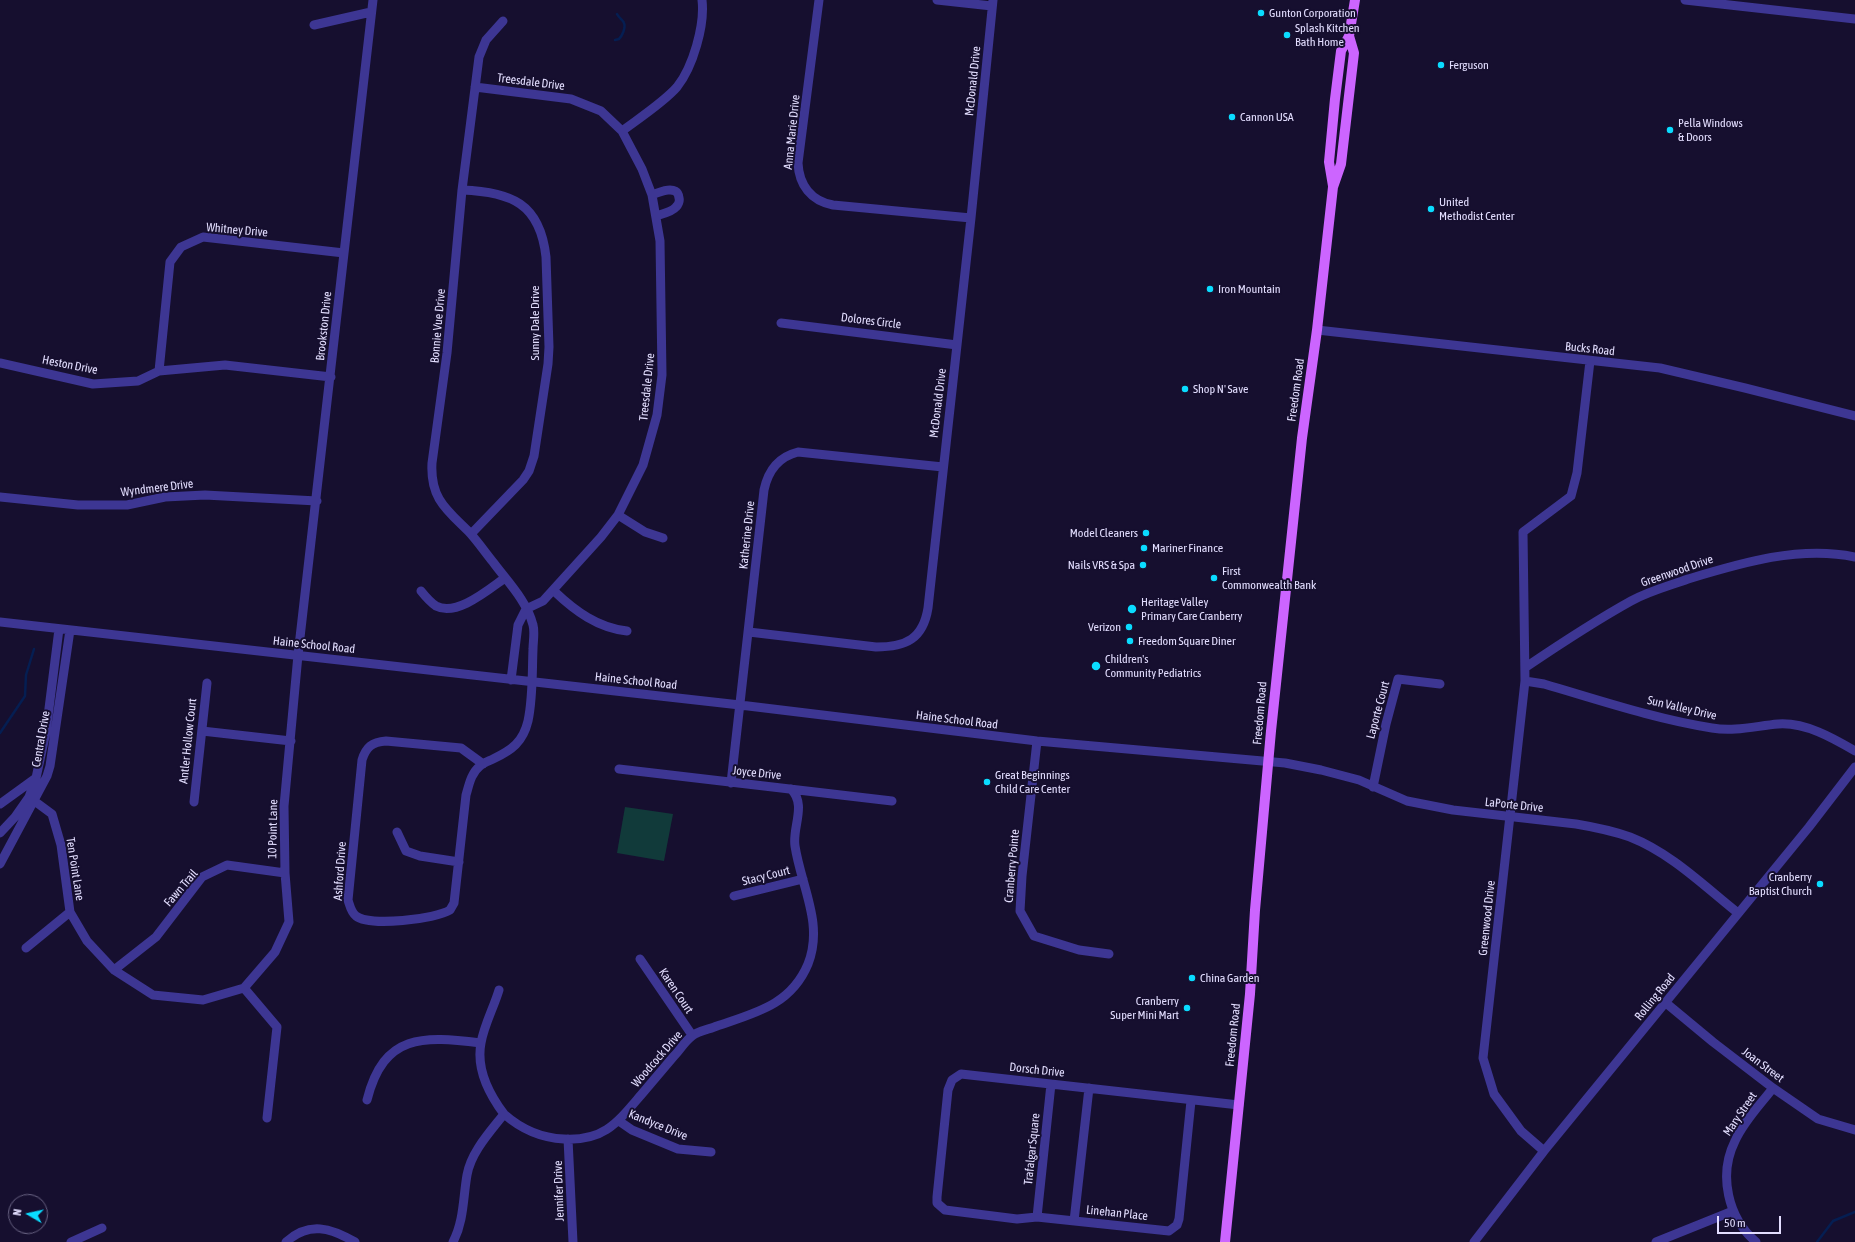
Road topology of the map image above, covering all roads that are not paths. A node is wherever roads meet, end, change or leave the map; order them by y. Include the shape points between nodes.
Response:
1 (373, 0) edge
2 (702, 0) edge
3 (818, 0) edge
4 (937, 0) edge
5 (1355, 0) edge
6 (1685, 0) edge
7 (993, 3) edge
8 (372, 12) junction
9 (1855, 19) edge
10 (503, 21) dead end
11 (314, 25) dead end
12 (475, 87) junction
13 (622, 131) junction
14 (462, 190) junction
15 (652, 195) junction
16 (656, 216) junction
17 (971, 218) junction
18 (344, 253) junction
19 (781, 323) dead end
20 (1317, 330) junction
21 (958, 344) junction
22 (1590, 361) junction
23 (0, 363) edge
24 (159, 371) junction
25 (331, 377) junction
26 (1855, 416) edge
27 (943, 467) junction
28 (0, 497) edge
29 (317, 501) junction
30 (618, 515) junction
31 (471, 534) junction
32 (663, 538) dead end
33 (1855, 557) edge
34 (506, 578) junction
35 (421, 591) dead end
36 (554, 591) junction
37 (526, 609) junction
38 (0, 622) edge
39 (59, 629) junction
40 (70, 630) junction
41 (627, 630) dead end
42 (749, 632) junction
43 (298, 655) junction
44 (1526, 667) junction
45 (511, 680) junction
46 (1525, 681) junction
47 (532, 682) junction
48 (207, 683) dead end
49 (1440, 684) dead end
50 (740, 705) junction
51 (202, 731) junction
52 (291, 741) junction
53 (1037, 741) junction
54 (1855, 751) edge
55 (1269, 760) junction
56 (483, 764) junction
57 (1855, 767) edge
58 (619, 769) dead end
59 (36, 778) junction
60 (732, 783) junction
61 (1373, 787) junction
62 (791, 789) junction
63 (31, 799) junction
64 (892, 801) dead end
65 (194, 802) dead end
66 (0, 804) edge
67 (1511, 817) junction
68 (397, 832) dead end
69 (0, 833) edge
70 (459, 862) junction
71 (0, 864) edge
72 (285, 873) junction
73 (803, 879) junction
74 (734, 896) dead end
75 (70, 912) junction
76 (1738, 913) junction
77 (26, 948) dead end
78 (1109, 954) dead end
79 (640, 960) dead end
80 (114, 970) junction
81 (244, 988) junction
82 (500, 990) dead end
83 (1666, 1003) junction
84 (692, 1035) junction
85 (481, 1043) junction
86 (1051, 1084) junction
87 (1089, 1088) junction
88 (1773, 1088) junction
89 (367, 1100) dead end
90 (1191, 1101) junction
91 (1239, 1106) junction
92 (504, 1114) junction
93 (268, 1118) dead end
94 (619, 1122) junction
95 (1855, 1130) edge
96 (568, 1139) junction
97 (1544, 1151) junction
98 (711, 1152) dead end
99 (936, 1197) joint
100 (1733, 1210) junction
101 (1037, 1217) junction
102 (1074, 1221) junction
103 (102, 1228) dead end
104 (71, 1242) edge
105 (286, 1242) edge
106 (355, 1242) edge
107 (453, 1242) edge
108 (573, 1242) edge
109 (1225, 1242) edge
110 (1474, 1242) edge
111 (1656, 1242) edge
112 (1756, 1242) edge

1 - 8 street, Brookston Drive
2 - 13 street via 699,39 680,82 671,93
3 - 17 street, Anna Marie Drive via 798,163 803,185 817,200 833,205
4 - 7 street
5 - 20 main road, Freedom Road via 1349,36 1341,51 1331,131 1329,162 1333,187
6 - 9 street
7 - 17 street, McDonald Drive
8 - 11 street
8 - 18 street, Brookston Drive
10 - 12 street, Bonnie Vue Drive via 482,47
12 - 13 street, Treesdale Drive via 577,100 601,111
12 - 14 street, Bonnie Vue Drive
13 - 15 street, Treesdale Drive
14 - 31 street, Bonnie Vue Drive via 448,353 432,478 437,497 443,507
14 - 31 street, Sunny Dale Drive via 496,192 515,200 527,209 539,228 546,257 549,347 532,465 523,480
15 - 16 street, Treesdale Drive
15 - 16 street via 672,190 680,200 676,208
16 - 30 street, Treesdale Drive via 660,241 660,397 654,432 643,465
17 - 21 street, McDonald Drive
18 - 24 street, Whitney Drive via 203,237 181,247 170,262
18 - 25 street, Brookston Drive
19 - 21 street, Dolores Circle
20 - 22 street, Bucks Road
20 - 55 main road, Freedom Road via 1302,438
21 - 27 street, McDonald Drive
22 - 26 street, Bucks Road via 1660,368
22 - 44 street, Greenwood Drive via 1577,473 1571,496 1523,532
23 - 24 street, Heston Drive via 93,384 138,381
24 - 25 street via 225,365
25 - 29 street, Brookston Drive
27 - 42 street, McDonald Drive via 927,616 920,630 910,641 895,646 876,647
27 - 42 street, Katherine Drive via 798,452 780,459 768,475 764,490
28 - 29 street, Wyndmere Drive via 92,505 127,505 165,497 205,495
29 - 43 street, Brookston Drive
30 - 32 street via 645,532
30 - 36 street, Treesdale Drive
31 - 34 street, Bonnie Vue Drive
33 - 44 street, Greenwood Drive via 1826,554 1789,555 1720,569 1668,586 1631,601
34 - 35 street via 472,601 453,607 437,606
34 - 37 street, Bonnie Vue Drive via 523,600
36 - 37 street, Treesdale Drive via 544,602
36 - 41 street via 566,602 607,628
37 - 45 street via 518,625
37 - 47 street, Bonnie Vue Drive via 533,625
38 - 39 street, Haine School Road
39 - 40 street, Haine School Road
39 - 59 street, Central Drive via 46,732
40 - 43 street, Haine School Road
40 - 63 street, Central Drive via 50,766 47,776
42 - 50 street, Katherine Drive
43 - 45 street, Haine School Road
43 - 52 street, 10 Point Lane
44 - 46 street, Greenwood Drive
45 - 47 street, Haine School Road
46 - 54 street, Sun Valley Drive via 1712,728 1746,728 1779,724 1805,727
46 - 67 street, Greenwood Drive
47 - 50 street, Haine School Road
47 - 56 street, Ashford Drive via 528,720 523,736 509,752
48 - 51 street, Antler Hollow Court
49 - 61 street, Laporte Court via 1398,679
50 - 53 street, Haine School Road
50 - 60 street, Katherine Drive
51 - 52 street
51 - 65 street, Antler Hollow Court
52 - 72 street, 10 Point Lane via 284,806
53 - 55 street, Haine School Road
53 - 78 street, Cranberry Pointe via 1020,911 1034,936 1079,950
55 - 61 street, LaPorte Drive via 1321,770 1359,780
55 - 91 main road, Freedom Road
56 - 70 street, Ashford Drive via 474,772 466,795
56 - 70 street, Ashford Drive via 461,748 386,741 370,745 362,760 348,900 350,909 356,916 377,922 444,914 454,903
57 - 76 street, Rolling Road
58 - 60 street, Joyce Drive
59 - 63 street, Central Drive
59 - 66 street, Central Drive
60 - 62 street, Joyce Drive
61 - 67 street, LaPorte Drive via 1407,801
62 - 64 street, Joyce Drive
62 - 73 street, Woodcock Drive via 799,801 795,844
63 - 69 street, Central Drive
63 - 71 street, Central Drive
63 - 75 street, Ten Point Lane via 52,814 61,845
67 - 76 street, LaPorte Drive via 1576,824 1630,837 1670,859
67 - 97 street, Greenwood Drive via 1483,1058 1494,1094 1521,1131
68 - 70 street via 406,851 420,856
72 - 80 street, Fawn Trail via 227,865 202,877 156,937
72 - 81 street, 10 Point Lane via 289,922 275,952
73 - 74 street, Stacy Court
73 - 84 street, Woodcock Drive via 812,913 814,939 808,963 796,986 766,1010
75 - 77 street
75 - 80 street, Ten Point Lane via 87,941
76 - 83 street, Rolling Road
79 - 84 street, Karen Court
80 - 81 street, Ten Point Lane via 153,995 203,1000
81 - 93 street via 277,1027
82 - 85 street, Woodcock Drive
83 - 88 street, Joan Street
83 - 97 street, Rolling Road
84 - 94 street, Woodcock Drive
85 - 89 street via 448,1039 410,1043 394,1051 377,1070
85 - 92 street, Woodcock Drive via 480,1062 488,1090
86 - 87 street, Dorsch Drive
86 - 99 street, Dorsch Drive via 961,1074 952,1080 948,1090
86 - 101 street, Trafalgar Square
87 - 90 street, Dorsch Drive
87 - 102 street
88 - 95 street, Joan Street via 1818,1119
88 - 100 street, Mary Street via 1742,1129 1730,1154 1728,1194
90 - 91 street, Dorsch Drive
90 - 102 street, Linehan Place via 1177,1225 1169,1231
91 - 109 main road, Freedom Road
92 - 96 street, Woodcock Drive via 516,1124 540,1135
92 - 107 street via 470,1164 462,1214
94 - 96 street, Woodcock Drive via 601,1133 581,1139
94 - 98 street, Kandyce Drive via 678,1149
96 - 108 street, Jennifer Drive
97 - 110 street, Rolling Road
99 - 101 street, Linehan Place via 937,1203 945,1210 1017,1219
100 - 111 street
100 - 112 street, Mary Street via 1740,1224
101 - 102 street, Linehan Place
103 - 104 street
105 - 106 street via 307,1229 319,1228 330,1230

